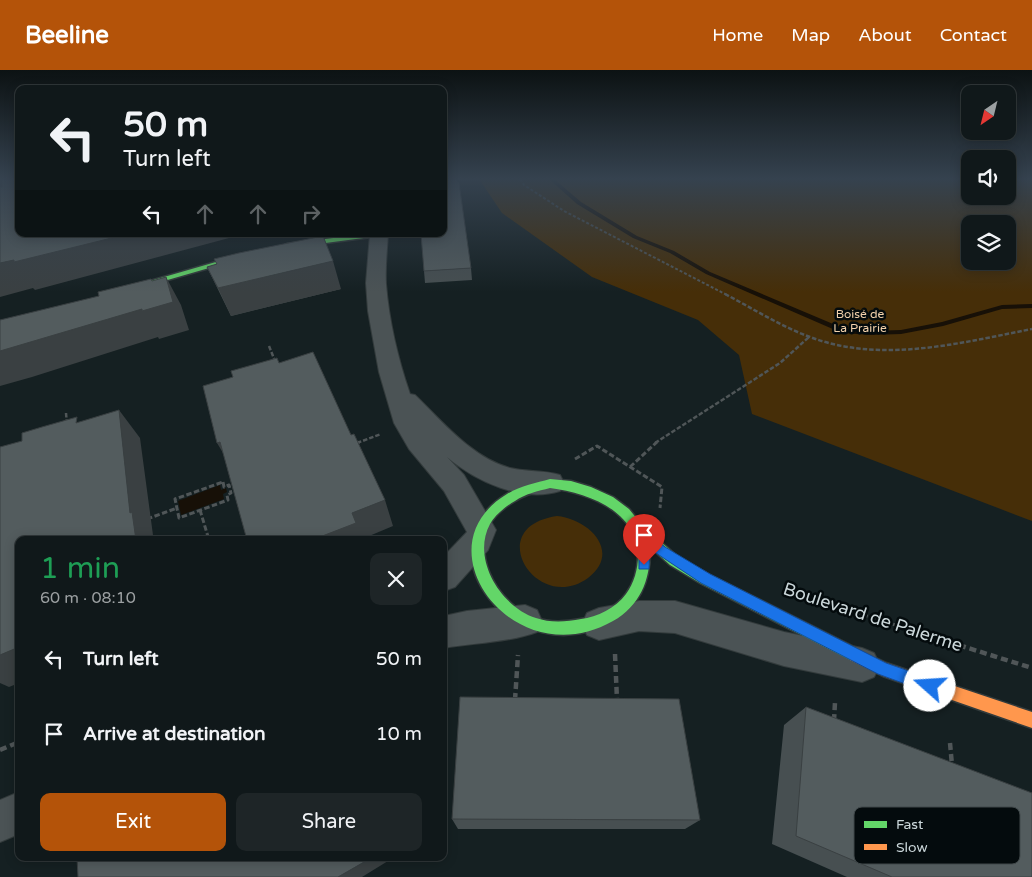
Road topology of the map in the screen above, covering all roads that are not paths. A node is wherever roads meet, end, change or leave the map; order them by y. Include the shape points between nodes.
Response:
1 (346, 237) edge
2 (379, 237) edge
3 (278, 248) edge
4 (251, 255) edge
5 (116, 292) edge
6 (399, 395) junction
7 (550, 483) junction
8 (638, 529) junction
9 (479, 535) junction
10 (447, 573) edge
11 (525, 620) junction
12 (581, 628) junction
13 (447, 631) edge
14 (883, 669) junction
15 (1032, 720) edge
16 (15, 814) edge
17 (0, 821) edge

1 - 3 street
2 - 6 street via 376,283 379,311
4 - 5 street
6 - 7 street via 441,437 479,465 514,480
6 - 9 street via 418,442 454,483
7 - 8 street via 570,484 607,497 630,517
7 - 9 street via 528,487 508,497 491,511
8 - 12 street via 645,553 643,578 631,600 609,618
8 - 14 street, Boulevard de Palerme via 660,550 705,579
9 - 10 street
9 - 11 street via 477,563 485,586 502,606
11 - 12 street via 552,628
11 - 13 street
12 - 14 street, Boulevard de Palerme via 639,616 676,616 784,649
14 - 15 street, Boulevard de Palerme
16 - 17 street

